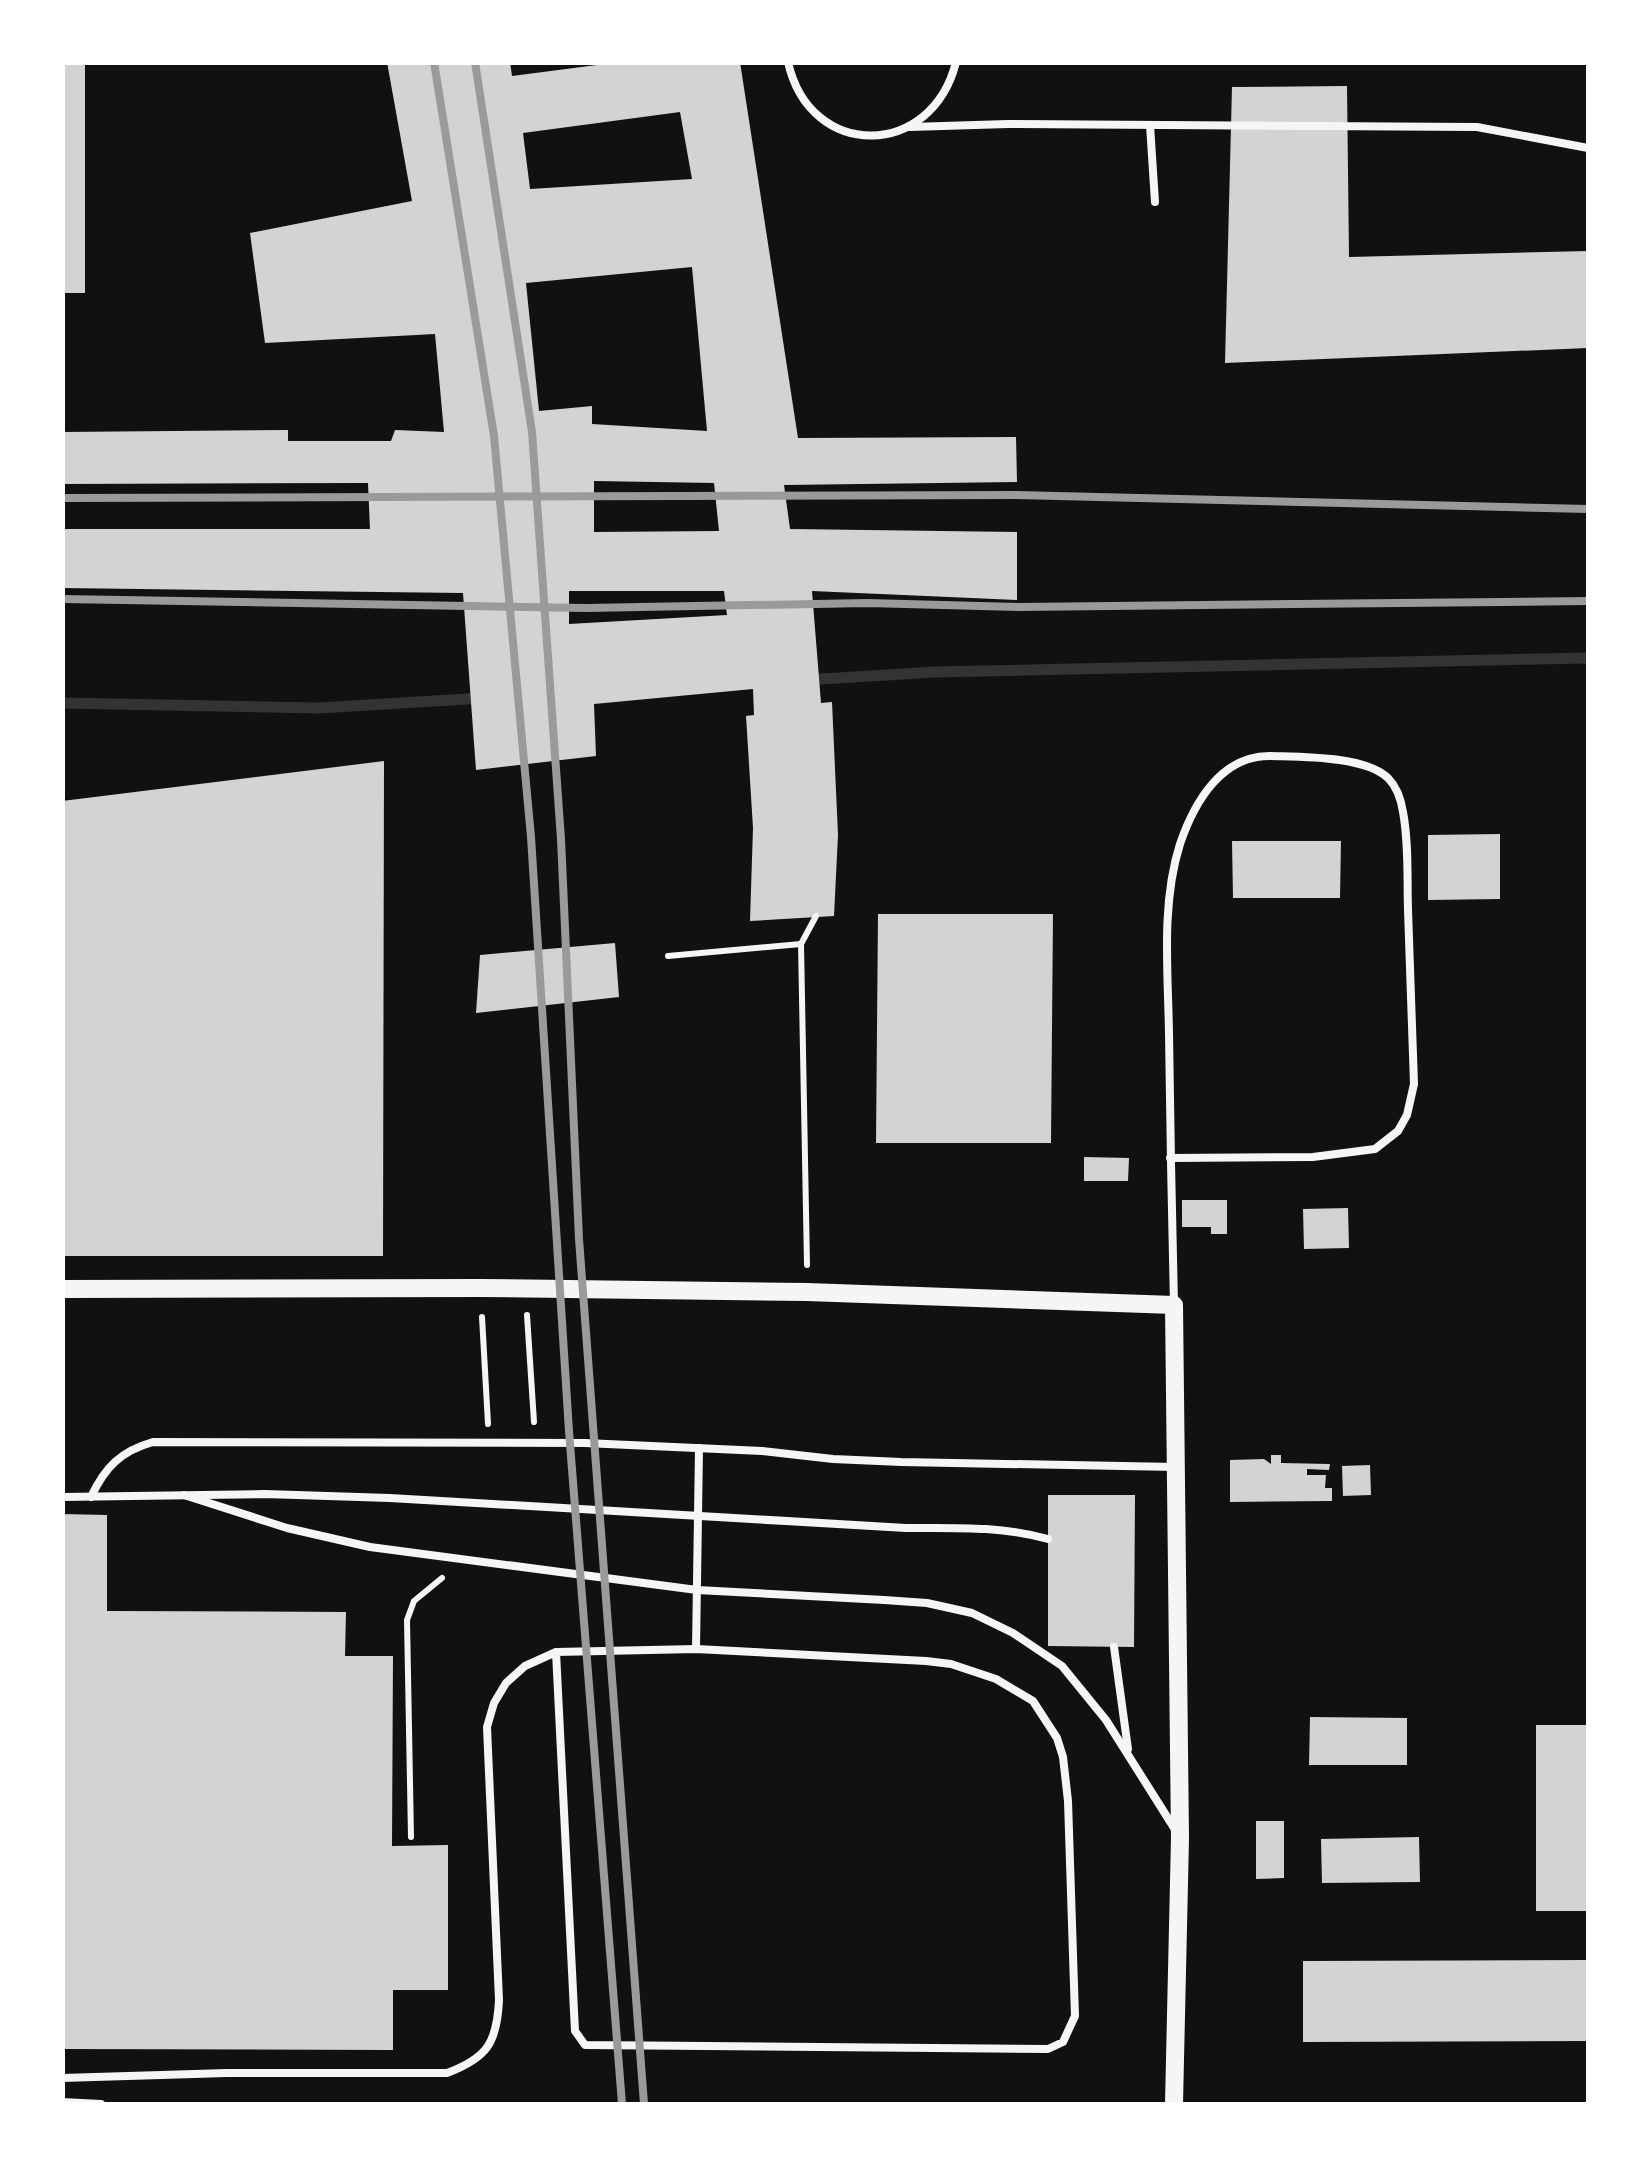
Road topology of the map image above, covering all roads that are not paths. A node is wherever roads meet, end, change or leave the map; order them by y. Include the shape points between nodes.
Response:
1 (788, 62) edge
2 (956, 62) edge
3 (1150, 125) junction
4 (910, 127) junction
5 (1588, 148) edge
6 (1155, 202) dead end
7 (1170, 1158) junction
8 (62, 1290) edge
9 (1174, 1306) junction
10 (699, 1448) junction
11 (1176, 1467) junction
12 (184, 1495) junction
13 (91, 1496) junction
14 (62, 1497) edge
15 (698, 1514) junction
16 (1048, 1539) dead end
17 (697, 1590) junction
18 (1114, 1646) dead end
19 (696, 1649) junction
20 (556, 1652) junction
21 (1128, 1754) junction
22 (1180, 1838) junction
23 (62, 2078) edge
24 (62, 2102) edge
25 (101, 2104) edge
26 (1174, 2104) edge

1 - 4 lane via 802,100 839,130 887,135
2 - 4 lane via 947,90
3 - 4 lane
3 - 5 lane via 1477,127
3 - 6 lane
7 - 7 lane via 1167,926 1172,876 1191,816 1226,770 1243,760 1307,757 1376,770 1398,793 1406,835 1414,1084 1407,1115 1374,1149 1312,1157
7 - 9 lane
8 - 9 street via 807,1292
9 - 11 street
10 - 11 lane via 902,1462
10 - 13 lane via 153,1442 112,1463
10 - 15 lane
11 - 22 street
12 - 13 lane
12 - 15 lane
12 - 17 lane via 370,1547
13 - 14 lane
15 - 16 lane via 987,1529
15 - 17 lane
17 - 19 lane
17 - 21 lane via 927,1603 972,1614 1062,1666
18 - 21 lane
19 - 20 lane
19 - 20 lane via 938,1662 996,1679 1033,1701 1057,1738 1068,1801 1075,2016 1063,2042 1048,2049 584,2045 575,2030
20 - 23 lane via 506,1683 487,1727 498,2028 470,2064 446,2073 400,2075
21 - 22 lane
22 - 26 street
24 - 25 lane

